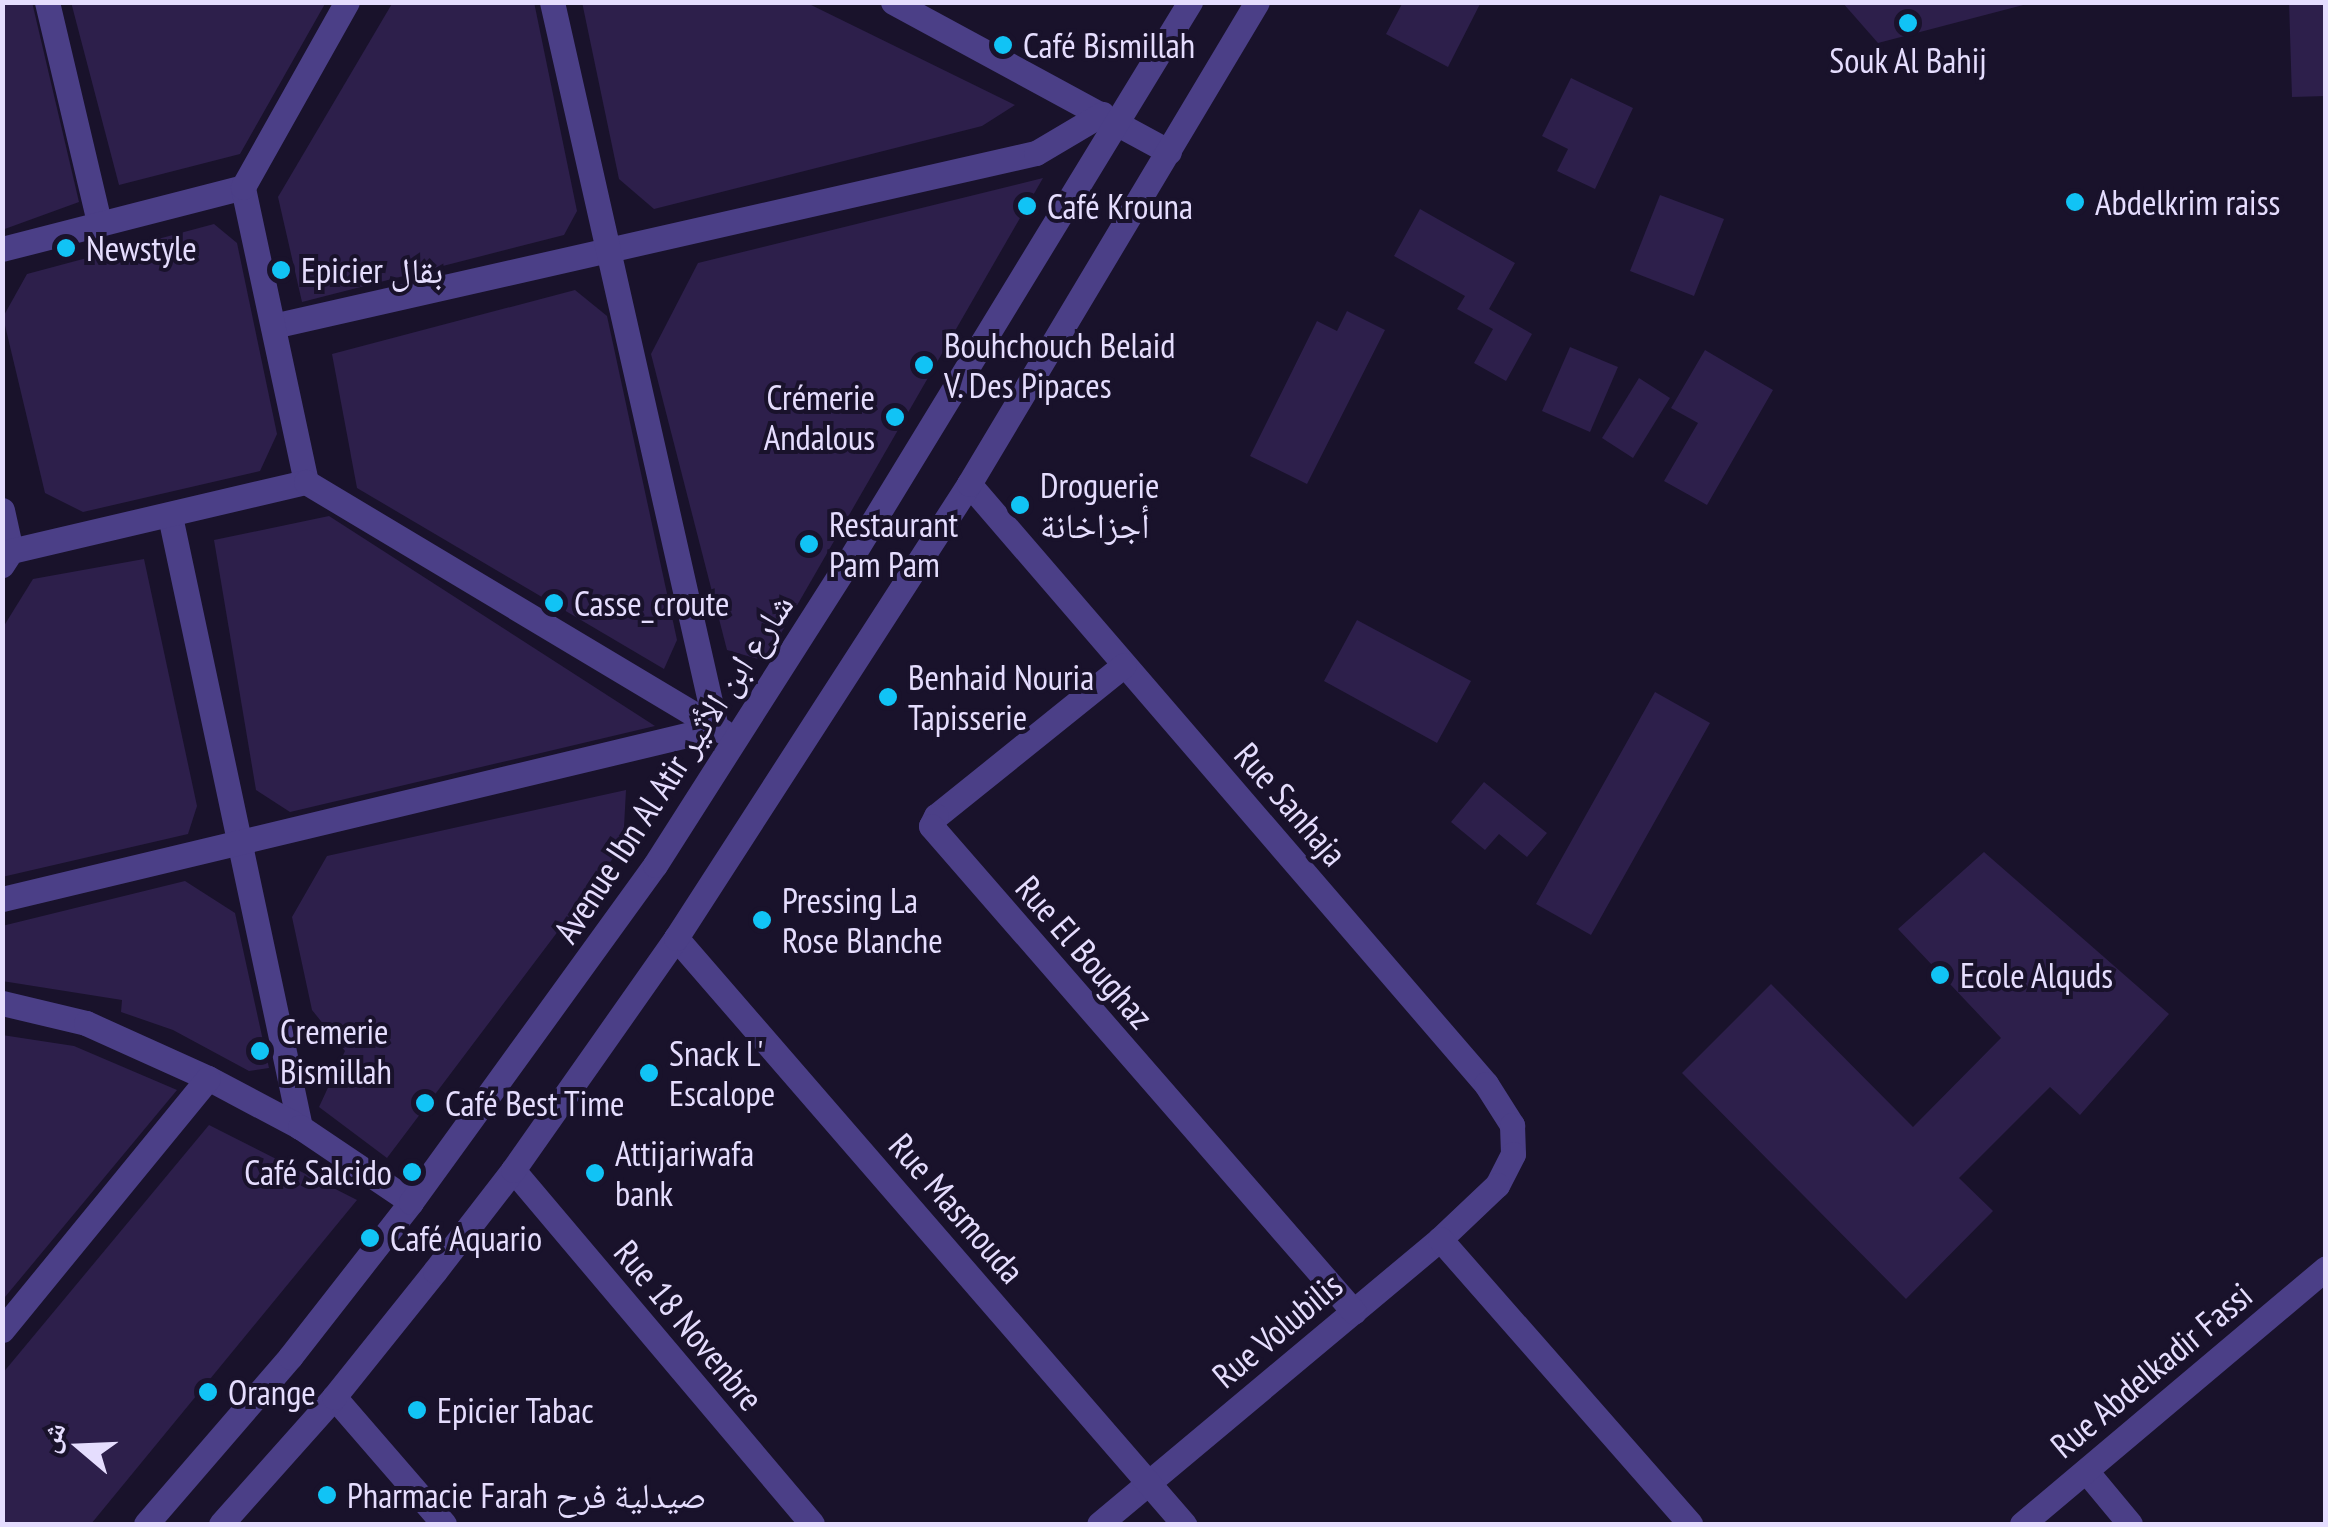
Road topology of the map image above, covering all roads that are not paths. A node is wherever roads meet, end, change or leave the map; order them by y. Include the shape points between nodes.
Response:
1 (47, 2) edge
2 (348, 2) edge
3 (552, 2) edge
4 (892, 2) edge
5 (1190, 2) edge
6 (1257, 2) edge
7 (932, 11) edge
8 (1110, 119) junction
9 (1169, 152) junction
10 (243, 187) junction
11 (99, 222) junction
12 (607, 248) junction
13 (2, 249) edge
14 (273, 326) junction
15 (306, 482) junction
16 (969, 484) junction
17 (2, 510) edge
18 (170, 516) junction
19 (7, 558) edge
20 (1124, 664) junction
21 (726, 734) junction
22 (238, 843) junction
23 (2, 900) edge
24 (676, 938) junction
25 (2, 1002) edge
26 (208, 1078) junction
27 (300, 1127) junction
28 (512, 1170) junction
29 (1497, 1185) joint
30 (411, 1202) junction
31 (1440, 1240) junction
32 (2326, 1268) edge
33 (1354, 1312) junction
34 (4, 1326) edge
35 (334, 1397) junction
36 (2086, 1470) junction
37 (1148, 1484) junction
38 (146, 1524) edge
39 (221, 1524) edge
40 (444, 1524) edge
41 (812, 1524) edge
42 (1099, 1524) edge
43 (1184, 1524) edge
44 (1690, 1524) edge
45 (2022, 1524) edge
46 (2130, 1524) edge

1 - 11 street
2 - 10 street
3 - 12 street
4 - 7 street
5 - 8 street, Avenue Ibn Al Atir شارع ابن الأثير
6 - 9 street
7 - 8 street
8 - 9 street
8 - 12 street via 1036,154
8 - 21 street, Avenue Ibn Al Atir شارع ابن الأثير
9 - 16 street
10 - 11 street
10 - 14 street
11 - 13 street
12 - 14 street
12 - 21 street
14 - 15 street
15 - 18 street
15 - 21 street
16 - 20 street, Rue Sanhaja
16 - 24 street
17 - 19 street
18 - 19 street
18 - 22 street
20 - 29 street, Rue Sanhaja via 1486,1084 1512,1125 1513,1154
20 - 33 street, Rue El Boughaz via 931,826
21 - 22 street
21 - 30 street, Avenue Ibn Al Atir شارع ابن الأثير via 559,1004
22 - 23 street
22 - 27 street
24 - 28 street
24 - 37 street, Rue Masmouda
25 - 26 street via 86,1023
26 - 27 street
26 - 34 street
27 - 30 street
28 - 35 street
28 - 41 street, Rue 18 Novenbre
29 - 31 street, Rue Volubilis
30 - 38 street, Avenue Ibn Al Atir شارع ابن الأثير via 290,1357
31 - 33 street, Rue Volubilis
31 - 44 street
32 - 36 street, Rue Abdelkadir Fassi
33 - 37 street, Rue Volubilis
35 - 39 street
35 - 40 street
36 - 45 street, Rue Abdelkadir Fassi
36 - 46 street
37 - 42 street, Rue Volubilis
37 - 43 street, Rue Masmouda

